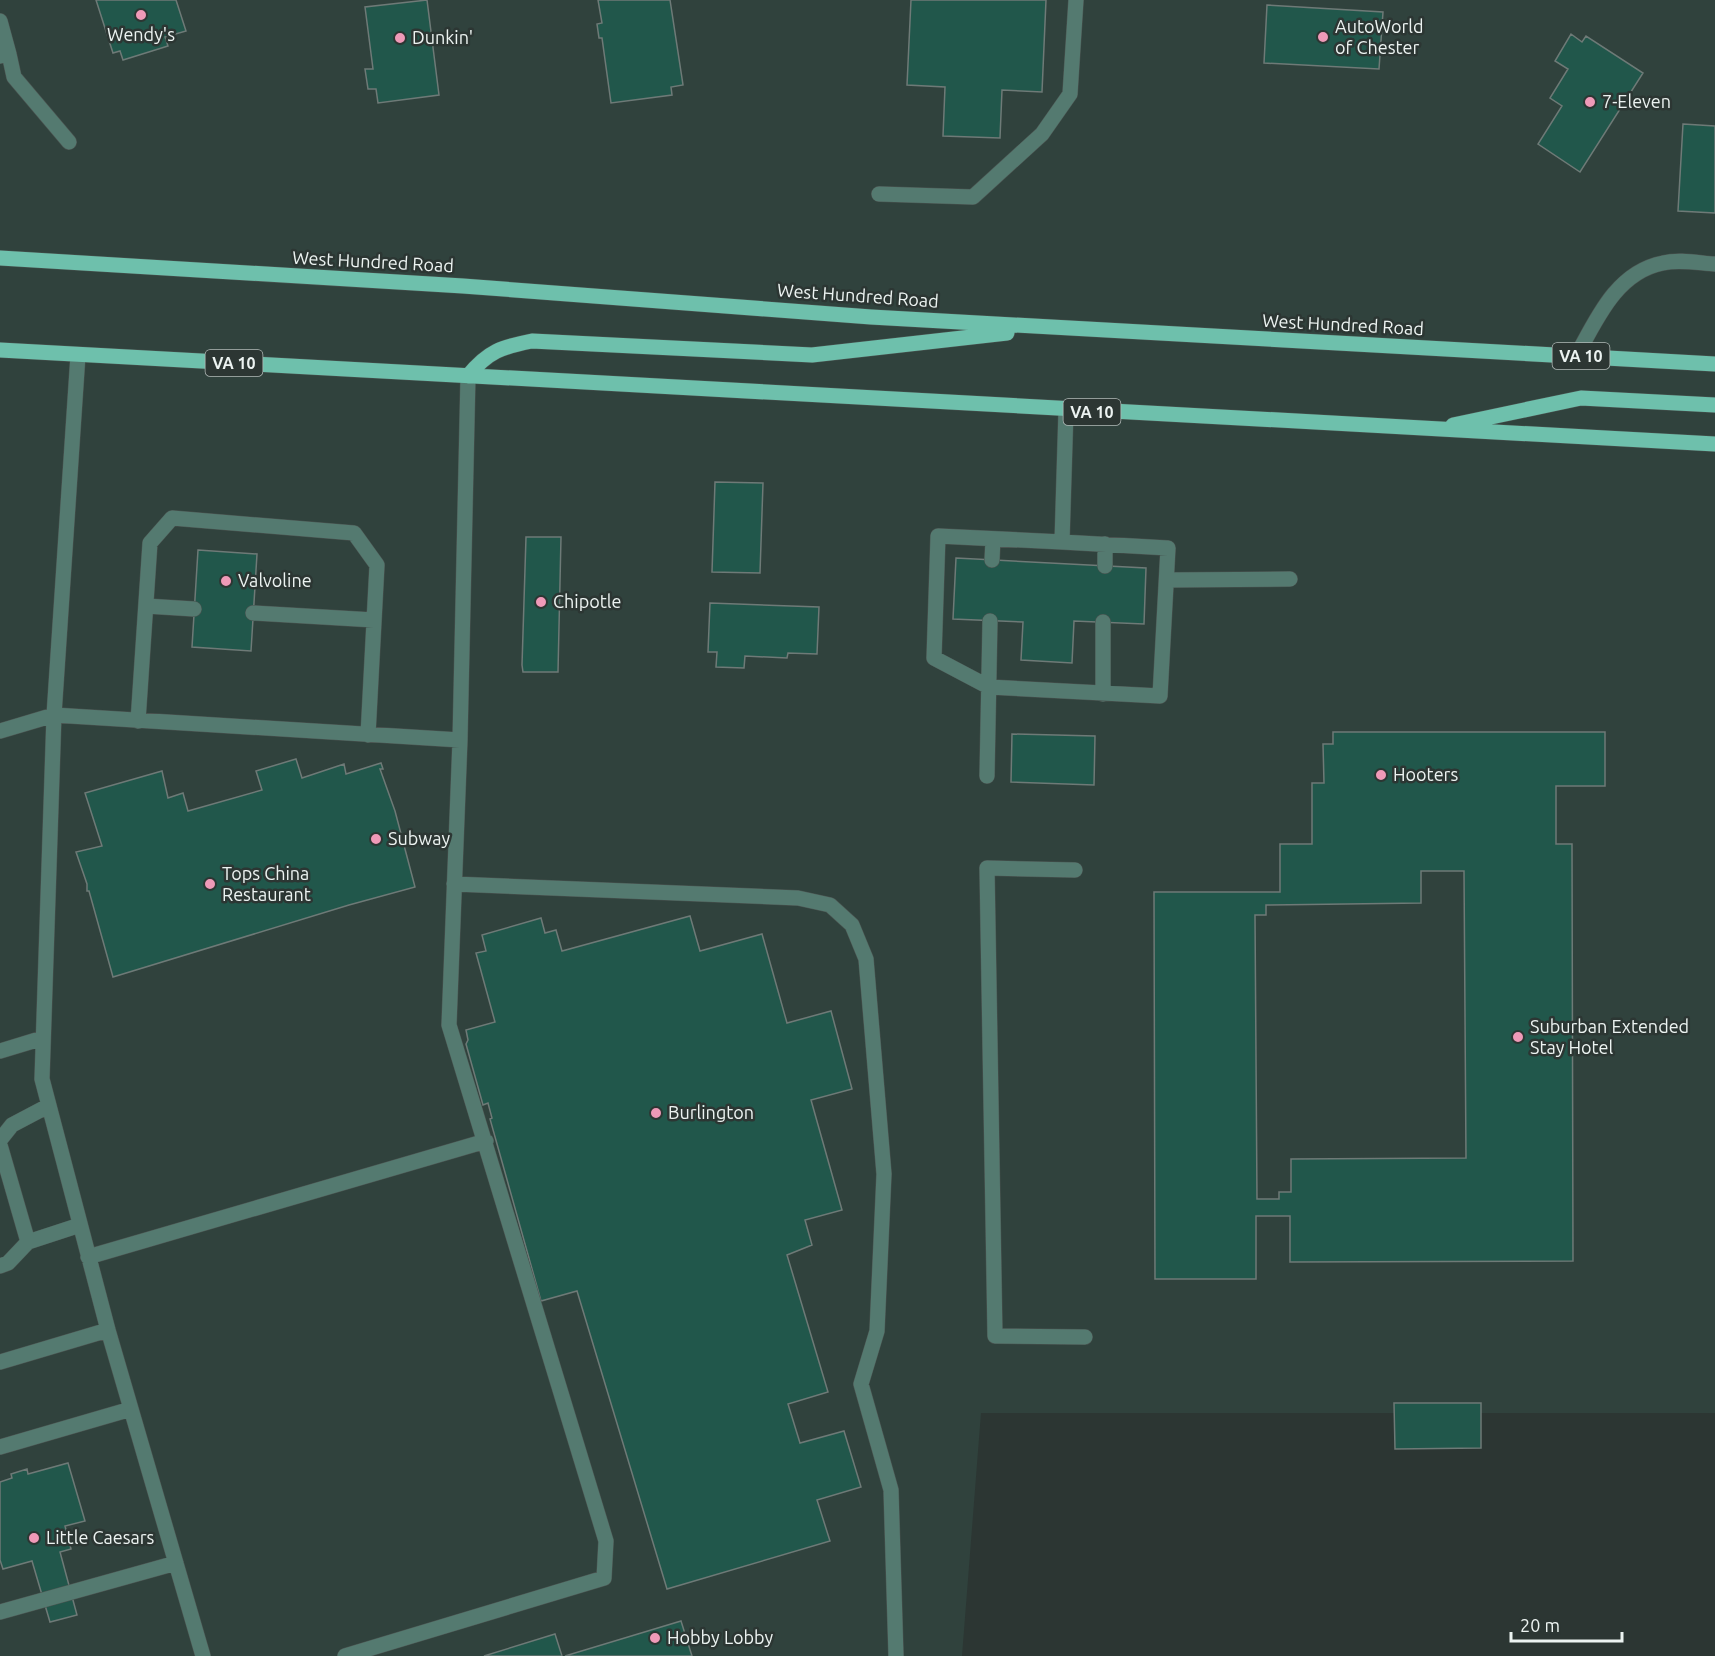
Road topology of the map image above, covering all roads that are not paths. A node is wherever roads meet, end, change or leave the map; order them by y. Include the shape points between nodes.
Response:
1 (1076, 0) edge
2 (0, 21) edge
3 (4, 55) edge
4 (69, 142) dead end
5 (879, 194) dead end
6 (0, 258) edge
7 (1715, 264) edge
8 (1047, 328) junction
9 (0, 350) edge
10 (78, 355) junction
11 (1577, 356) junction
12 (1715, 364) edge
13 (468, 376) junction
14 (1715, 405) edge
15 (1066, 410) junction
16 (1433, 430) junction
17 (1715, 444) edge
18 (993, 539) junction
19 (1062, 542) junction
20 (1105, 544) junction
21 (992, 560) dead end
22 (1105, 566) dead end
23 (1290, 579) dead end
24 (1167, 580) junction
25 (146, 606) junction
26 (194, 609) dead end
27 (254, 612) dead end
28 (374, 620) junction
29 (990, 621) dead end
30 (1103, 622) dead end
31 (989, 687) junction
32 (1103, 694) junction
33 (54, 715) junction
34 (138, 721) junction
35 (0, 730) edge
36 (368, 735) junction
37 (460, 740) junction
38 (987, 776) dead end
39 (1075, 870) dead end
40 (454, 884) junction
41 (43, 1038) junction
42 (0, 1051) edge
43 (48, 1106) junction
44 (0, 1142) edge
45 (486, 1142) junction
46 (80, 1225) junction
47 (28, 1242) junction
48 (88, 1257) junction
49 (0, 1266) edge
50 (108, 1330) junction
51 (1085, 1337) dead end
52 (0, 1362) edge
53 (131, 1409) junction
54 (0, 1447) edge
55 (176, 1563) junction
56 (0, 1612) edge
57 (203, 1656) edge
58 (345, 1656) edge
59 (896, 1656) edge

1 - 5 lane via 1070,94 1042,134 973,197
2 - 3 lane
3 - 4 lane via 14,77
6 - 8 main road, West Hundred Road / VA 10
7 - 11 lane via 1665,262 1640,269 1616,290
8 - 11 main road, West Hundred Road / VA 10
8 - 13 main road via 812,356 532,341 504,347 482,359
9 - 10 main road, VA 10
10 - 13 main road, VA 10
10 - 33 lane
11 - 12 main road, West Hundred Road / VA 10
13 - 15 main road, VA 10
13 - 37 lane
14 - 16 main road via 1581,398
15 - 16 main road, VA 10
15 - 19 lane
16 - 17 main road, VA 10
18 - 19 lane
18 - 21 lane
18 - 31 lane via 938,536 934,658
19 - 20 lane
20 - 22 lane
20 - 24 lane via 1168,548
23 - 24 lane
24 - 32 lane via 1160,696
25 - 26 lane
25 - 28 lane via 150,543 172,518 354,532 377,565
25 - 34 lane
27 - 28 lane
28 - 36 lane
29 - 31 lane
30 - 32 lane
31 - 32 lane
31 - 38 lane
33 - 34 lane
33 - 35 lane
33 - 41 lane
34 - 36 lane
36 - 37 lane
37 - 40 lane
39 - 51 lane via 987,868 995,1336
40 - 45 lane via 449,1025
40 - 59 lane via 798,898 830,905 852,925 866,959 884,1174 877,1331 861,1384 891,1490
41 - 42 lane
41 - 43 lane via 42,1079
43 - 44 lane via 12,1125
43 - 46 lane
44 - 47 lane
45 - 48 lane
45 - 58 lane via 606,1541 604,1578
46 - 47 lane
46 - 48 lane
47 - 49 lane
48 - 50 lane
50 - 52 lane
50 - 53 lane
53 - 54 lane
53 - 55 lane
55 - 56 lane
55 - 57 lane

